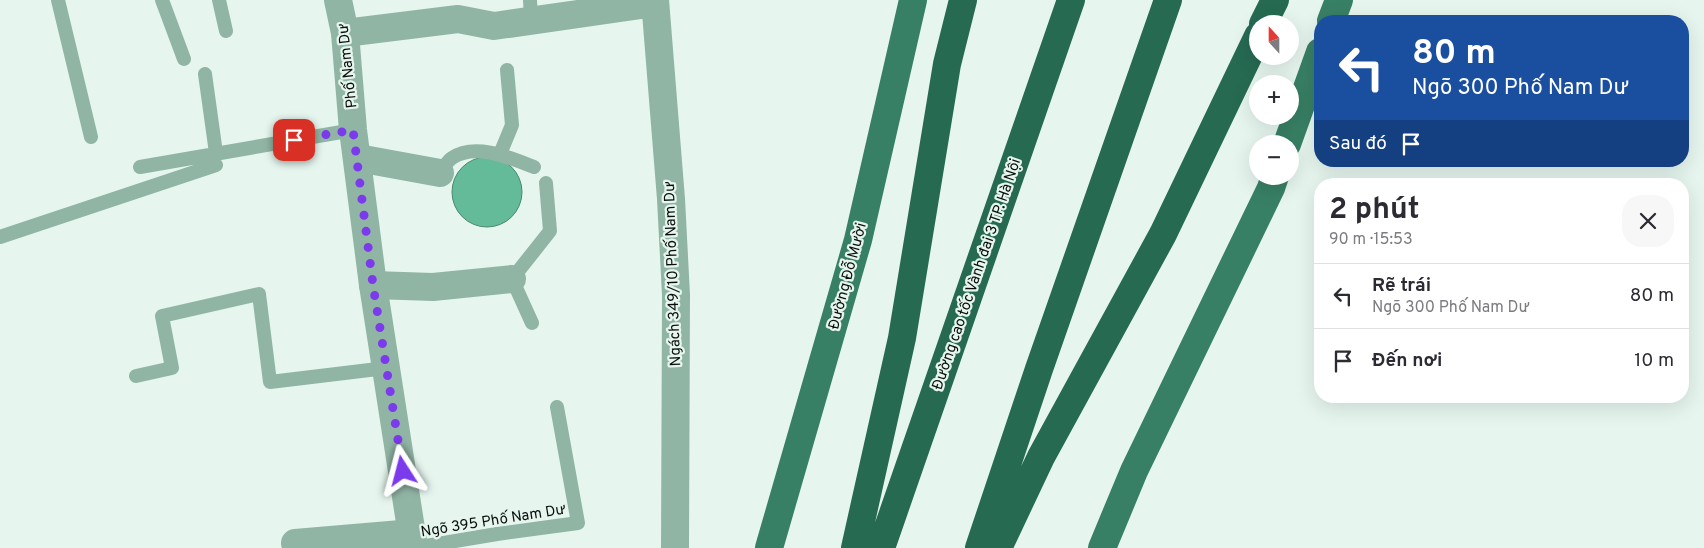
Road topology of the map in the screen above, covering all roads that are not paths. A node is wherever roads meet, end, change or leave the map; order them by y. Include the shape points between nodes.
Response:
1 (58, 0) edge
2 (162, 0) edge
3 (219, 0) edge
4 (338, 0) edge
5 (913, 0) edge
6 (963, 0) edge
7 (1071, 0) edge
8 (1168, 0) edge
9 (1275, 0) edge
10 (1339, 0) edge
11 (655, 1) edge
12 (530, 10) edge
13 (1268, 15) edge
14 (1333, 15) edge
15 (226, 31) dead end
16 (345, 33) junction
17 (1249, 55) edge
18 (184, 59) dead end
19 (1314, 69) edge
20 (508, 70) dead end
21 (205, 74) dead end
22 (353, 130) junction
23 (1290, 135) edge
24 (91, 137) dead end
25 (500, 154) junction
26 (358, 158) junction
27 (216, 159) junction
28 (140, 167) dead end
29 (534, 167) dead end
30 (440, 173) joint
31 (546, 183) dead end
32 (1271, 185) edge
33 (0, 237) edge
34 (512, 279) junction
35 (373, 285) junction
36 (532, 323) dead end
37 (386, 368) junction
38 (136, 376) dead end
39 (557, 407) dead end
40 (414, 543) edge
41 (295, 544) dead end
42 (675, 548) edge
43 (769, 548) edge
44 (855, 548) edge
45 (881, 548) edge
46 (979, 548) edge
47 (998, 548) edge
48 (1102, 548) edge

1 - 24 lane
2 - 18 lane
3 - 15 lane
4 - 16 street, Phố Nam Dư
5 - 43 main road, Đường Đỗ Mười via 858,240
6 - 44 highway via 947,64 902,338
7 - 45 highway, Đường cao tốc Vành đai 3 TP. Hà Nội
8 - 46 highway
9 - 13 highway
10 - 14 main road
11 - 12 street
11 - 42 street, Ngách 349/10 Phố Nam Dư via 676,295
12 - 16 street via 494,26 458,19
16 - 22 street, Phố Nam Dư
17 - 47 highway via 1163,234 1041,457
19 - 23 main road
20 - 25 lane via 512,126
21 - 27 lane
22 - 26 street, Phố Nam Dư
22 - 27 lane
25 - 29 lane
25 - 30 lane via 476,151 459,155 451,158
26 - 30 street
26 - 35 street, Phố Nam Dư
27 - 28 lane
27 - 33 lane
31 - 34 lane via 550,231
32 - 48 main road via 1134,471
34 - 35 street via 433,288
34 - 36 lane
35 - 37 street, Phố Nam Dư
37 - 38 lane via 270,382 260,294 162,316 172,368
37 - 40 street, Phố Nam Dư
39 - 40 lane, Ngõ 395 Phố Nam Dư via 578,523
40 - 41 street

